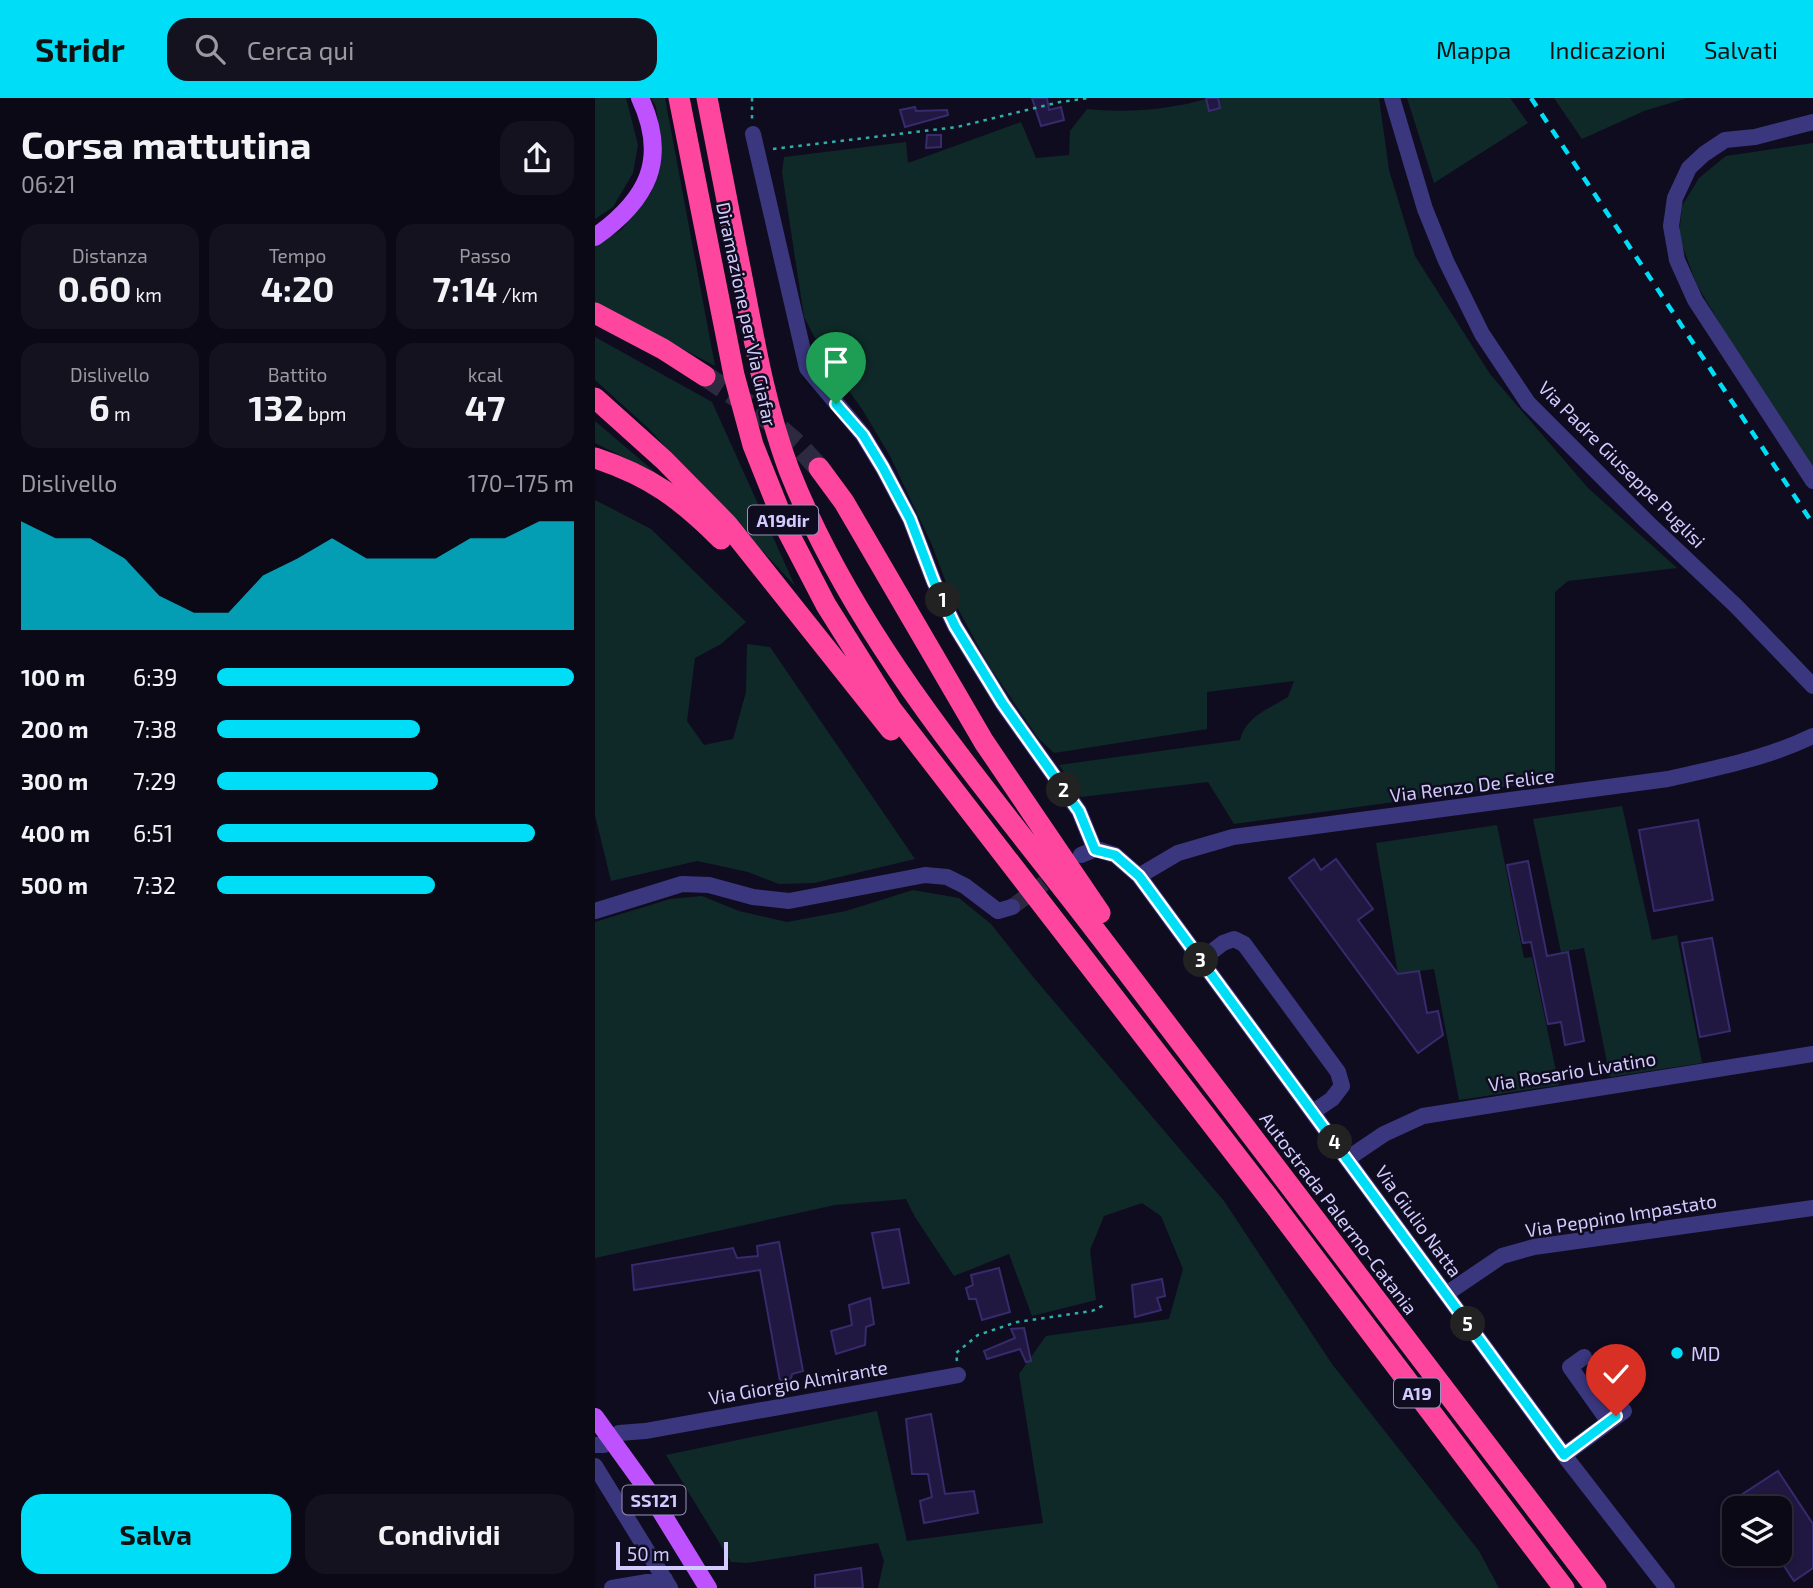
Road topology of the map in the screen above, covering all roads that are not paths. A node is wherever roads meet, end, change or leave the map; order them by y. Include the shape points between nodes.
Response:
1 (639, 98) edge
2 (679, 98) edge
3 (707, 98) edge
4 (1392, 98) edge
5 (1813, 122) edge
6 (753, 134) road end
7 (595, 237) edge
8 (595, 313) edge
9 (705, 376) tunnel mouth
10 (595, 398) edge
11 (595, 458) edge
12 (819, 468) tunnel mouth
13 (1813, 481) edge
14 (800, 618) junction
15 (1813, 686) edge
16 (1813, 736) edge
17 (1046, 865) joint
18 (1139, 876) junction
19 (1025, 881) joint
20 (1012, 907) dead end
21 (595, 911) edge
22 (1201, 960) junction
23 (1813, 1054) edge
24 (1193, 1059) junction
25 (1313, 1112) junction
26 (1347, 1159) junction
27 (1269, 1198) junction
28 (1813, 1208) edge
29 (1446, 1294) junction
30 (1584, 1357) dead end
31 (958, 1374) road end
32 (1624, 1411) dead end
33 (595, 1417) edge
34 (1609, 1422) junction
35 (621, 1437) dead end
36 (1564, 1455) junction
37 (595, 1466) edge
38 (667, 1584) edge
39 (613, 1588) edge
40 (708, 1588) edge
41 (1565, 1588) edge
42 (1596, 1588) edge
43 (1667, 1588) edge

1 - 7 main road via 653,145 649,177 634,205
2 - 19 highway, Diramazione per Via Giafar / A19dir via 734,375 753,445 787,530 826,606 892,710
3 - 17 highway, Diramazione per Via Giafar / A19dir via 764,391 788,468 858,609 894,667
4 - 15 street, Via Padre Giuseppe Puglisi via 1439,243 1482,334 1528,403
5 - 13 street via 1725,140 1704,154 1689,168 1679,188 1671,226 1677,260 1695,300
6 - 18 street, Via Giulio Natta via 807,368 863,435 883,468 955,626 1003,704 1079,811 1088,853 1115,855
8 - 9 highway
10 - 14 highway via 727,524
11 - 14 highway via 632,471 689,507
12 - 24 highway via 844,502 983,742 1135,960
14 - 27 highway
16 - 18 street, Via Renzo De Felice via 1718,768 1668,779 1233,837 1178,853
17 - 24 highway, Autostrada Palermo-Catania / A19
18 - 22 street, Via Giulio Natta
19 - 27 highway, A19
20 - 21 street via 998,911 965,886 925,874 789,901 682,884
22 - 25 street, Via Giulio Natta
22 - 25 street via 1234,939 1244,944 1276,987 1338,1072 1342,1086
23 - 26 street, Via Rosario Livatino via 1423,1116 1384,1134
24 - 42 highway, Autostrada Palermo-Catania / A19
25 - 26 street, Via Giulio Natta
26 - 29 street, Via Giulio Natta
27 - 41 highway, A19
28 - 29 street, Via Peppino Impastato via 1534,1247 1502,1256
29 - 36 street, Via Giulio Natta
30 - 34 street via 1570,1367
31 - 35 street, Via Giorgio Almirante
32 - 34 street
33 - 40 main road, SS121 via 649,1492
34 - 36 street
36 - 43 street, Via Giulio Natta
37 - 38 street
38 - 39 street

